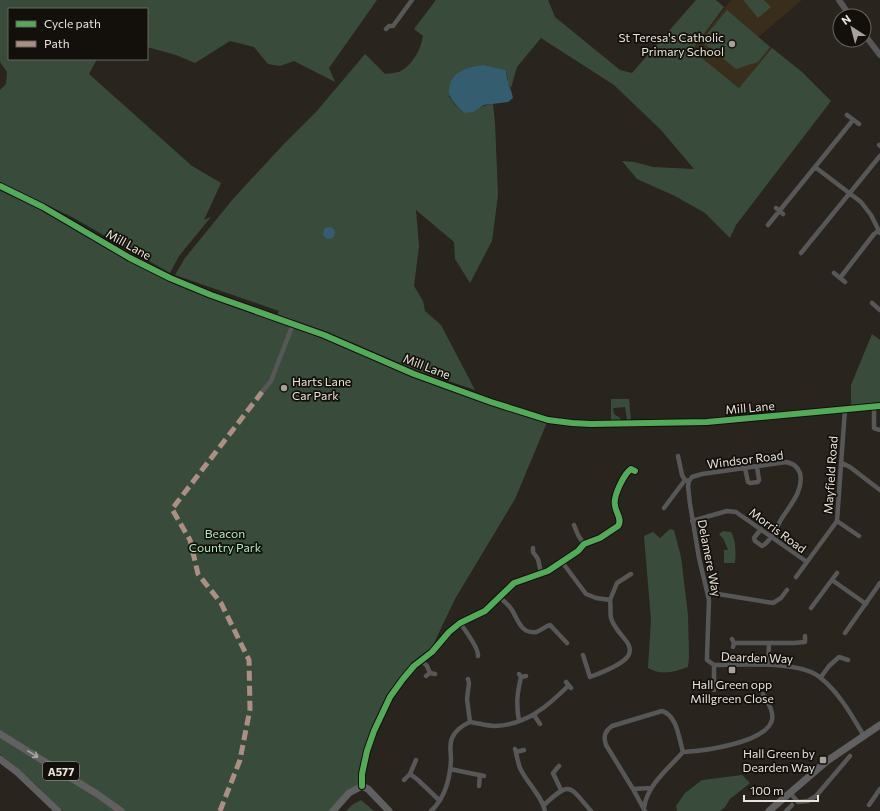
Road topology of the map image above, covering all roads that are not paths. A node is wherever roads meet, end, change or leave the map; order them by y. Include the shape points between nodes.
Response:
1 (412, 0) edge
2 (386, 29) dead end
3 (872, 44) edge
4 (880, 55) edge
5 (847, 115) dead end
6 (853, 120) junction
7 (859, 124) dead end
8 (880, 156) edge
9 (815, 167) junction
10 (0, 186) edge
11 (849, 193) junction
12 (768, 225) dead end
13 (879, 232) edge
14 (801, 253) dead end
15 (834, 273) dead end
16 (840, 278) junction
17 (845, 282) dead end
18 (872, 303) dead end
19 (879, 307) edge
20 (293, 324) junction
21 (262, 392) dead end
22 (877, 406) edge
23 (845, 409) junction
24 (880, 430) edge
25 (678, 456) dead end
26 (842, 462) junction
27 (757, 467) junction
28 (632, 468) dead end
29 (745, 468) junction
30 (687, 481) junction
31 (880, 490) edge
32 (664, 508) dead end
33 (692, 521) junction
34 (837, 521) junction
35 (575, 525) dead end
36 (761, 529) junction
37 (771, 536) junction
38 (859, 536) dead end
39 (584, 544) junction
40 (532, 548) dead end
41 (562, 562) junction
42 (807, 562) junction
43 (541, 573) junction
44 (633, 573) dead end
45 (837, 573) dead end
46 (796, 577) dead end
47 (832, 580) junction
48 (880, 583) edge
49 (787, 590) dead end
50 (708, 594) junction
51 (499, 597) junction
52 (610, 600) junction
53 (866, 604) junction
54 (811, 608) dead end
55 (552, 620) dead end
56 (460, 623) junction
57 (550, 625) junction
58 (845, 633) dead end
59 (805, 636) dead end
60 (565, 643) dead end
61 (733, 643) dead end
62 (769, 643) junction
63 (480, 653) dead end
64 (584, 655) dead end
65 (421, 660) junction
66 (848, 660) dead end
67 (714, 665) junction
68 (768, 665) junction
69 (430, 674) dead end
70 (522, 676) dead end
71 (821, 677) junction
72 (474, 682) dead end
73 (569, 685) dead end
74 (714, 690) dead end
75 (763, 694) dead end
76 (534, 715) junction
77 (519, 721) junction
78 (470, 722) junction
79 (540, 724) dead end
80 (880, 725) edge
81 (0, 734) edge
82 (864, 736) junction
83 (524, 750) dead end
84 (683, 752) junction
85 (850, 756) dead end
86 (0, 759) edge
87 (416, 760) dead end
88 (559, 766) dead end
89 (450, 769) junction
90 (410, 774) junction
91 (404, 780) dead end
92 (362, 786) junction
93 (478, 786) dead end
94 (651, 788) junction
95 (633, 789) junction
96 (880, 789) edge
97 (561, 790) junction
98 (790, 793) junction
99 (440, 800) junction
100 (544, 805) junction
101 (792, 805) dead end
102 (868, 805) dead end
103 (645, 810) edge
104 (58, 811) edge
105 (121, 811) edge
106 (333, 811) edge
107 (389, 811) edge
108 (431, 811) edge
109 (545, 811) edge
110 (591, 811) edge
111 (769, 811) edge
112 (786, 811) edge

1 - 2 street via 393,26
3 - 4 street
5 - 6 street
6 - 7 street
6 - 9 street
8 - 11 street
9 - 11 street
9 - 12 street
10 - 20 street, Mill Lane via 170,278 211,296
11 - 13 street via 866,208
11 - 14 street
13 - 16 street via 874,234
15 - 16 street
16 - 17 street
18 - 19 street
20 - 21 street via 271,381
20 - 23 street, Mill Lane via 414,374 548,420 591,424 700,422
22 - 23 street, Mill Lane
22 - 24 street via 872,428
23 - 26 street, Mayfield Road
25 - 30 street, Delamere Way via 682,475
26 - 31 street
26 - 34 street, Mayfield Road
27 - 29 street, Windsor Road
27 - 29 street via 759,480 754,483 748,482
27 - 37 street, Windsor Road via 786,462 794,464 802,481 799,492
28 - 39 street via 628,471 614,500 620,523 600,538
29 - 30 street, Windsor Road via 702,474
30 - 32 street
30 - 33 street, Delamere Way
33 - 36 street, Morris Road via 732,511
33 - 50 street, Delamere Way
34 - 38 street
34 - 42 street, Mayfield Road
35 - 39 street
36 - 37 street, Morris Road
36 - 37 street via 754,538 762,546
37 - 42 street, Morris Road
39 - 41 street
40 - 43 street
41 - 43 street
41 - 52 street via 586,594
42 - 46 street, Mayfield Road
43 - 51 street via 514,583
44 - 52 street via 617,583
45 - 47 street
47 - 53 street
47 - 54 street
48 - 53 street
49 - 50 street via 782,598 774,603
50 - 67 street, Delamere Way via 706,656
51 - 56 street via 485,611
51 - 57 street via 508,604 521,627 527,632 539,631
52 - 64 street via 611,619 628,643 630,653 624,660 588,678
53 - 58 street
55 - 57 street
56 - 63 street
56 - 65 street
57 - 60 street
59 - 62 street via 806,642
61 - 62 street
62 - 68 street
65 - 69 street
65 - 92 street via 403,679 382,712 367,751
66 - 71 street via 838,655
67 - 68 street, Dearden Way
67 - 74 street
68 - 71 street, Dearden Way via 792,667
70 - 77 street via 516,706
71 - 82 street, Dearden Way via 834,691
72 - 78 street via 468,681
73 - 76 street
75 - 84 street via 772,713 772,720 766,730 734,744
76 - 77 street
76 - 79 street
77 - 78 street via 494,726
78 - 89 street via 459,729 452,739
80 - 82 main road
81 -> 105 main road, A577
82 - 98 main road via 827,761
83 - 100 street via 516,751 520,768
84 - 94 street
84 - 95 street via 673,718 668,712 657,712 612,726 604,733 604,740
85 - 98 street via 816,796 808,801 798,802
86 - 104 main road, A577
87 - 90 street
88 - 97 street via 551,773
89 - 93 street via 482,775
89 - 99 street
90 - 91 street
90 - 99 street
92 - 106 main road via 349,793
92 - 107 main road
94 - 95 street
94 - 103 street
95 - 103 street
96 - 102 street
97 - 100 street
97 - 110 street via 569,788 574,791
98 - 111 main road
99 - 108 street
100 - 109 street
101 - 112 street

